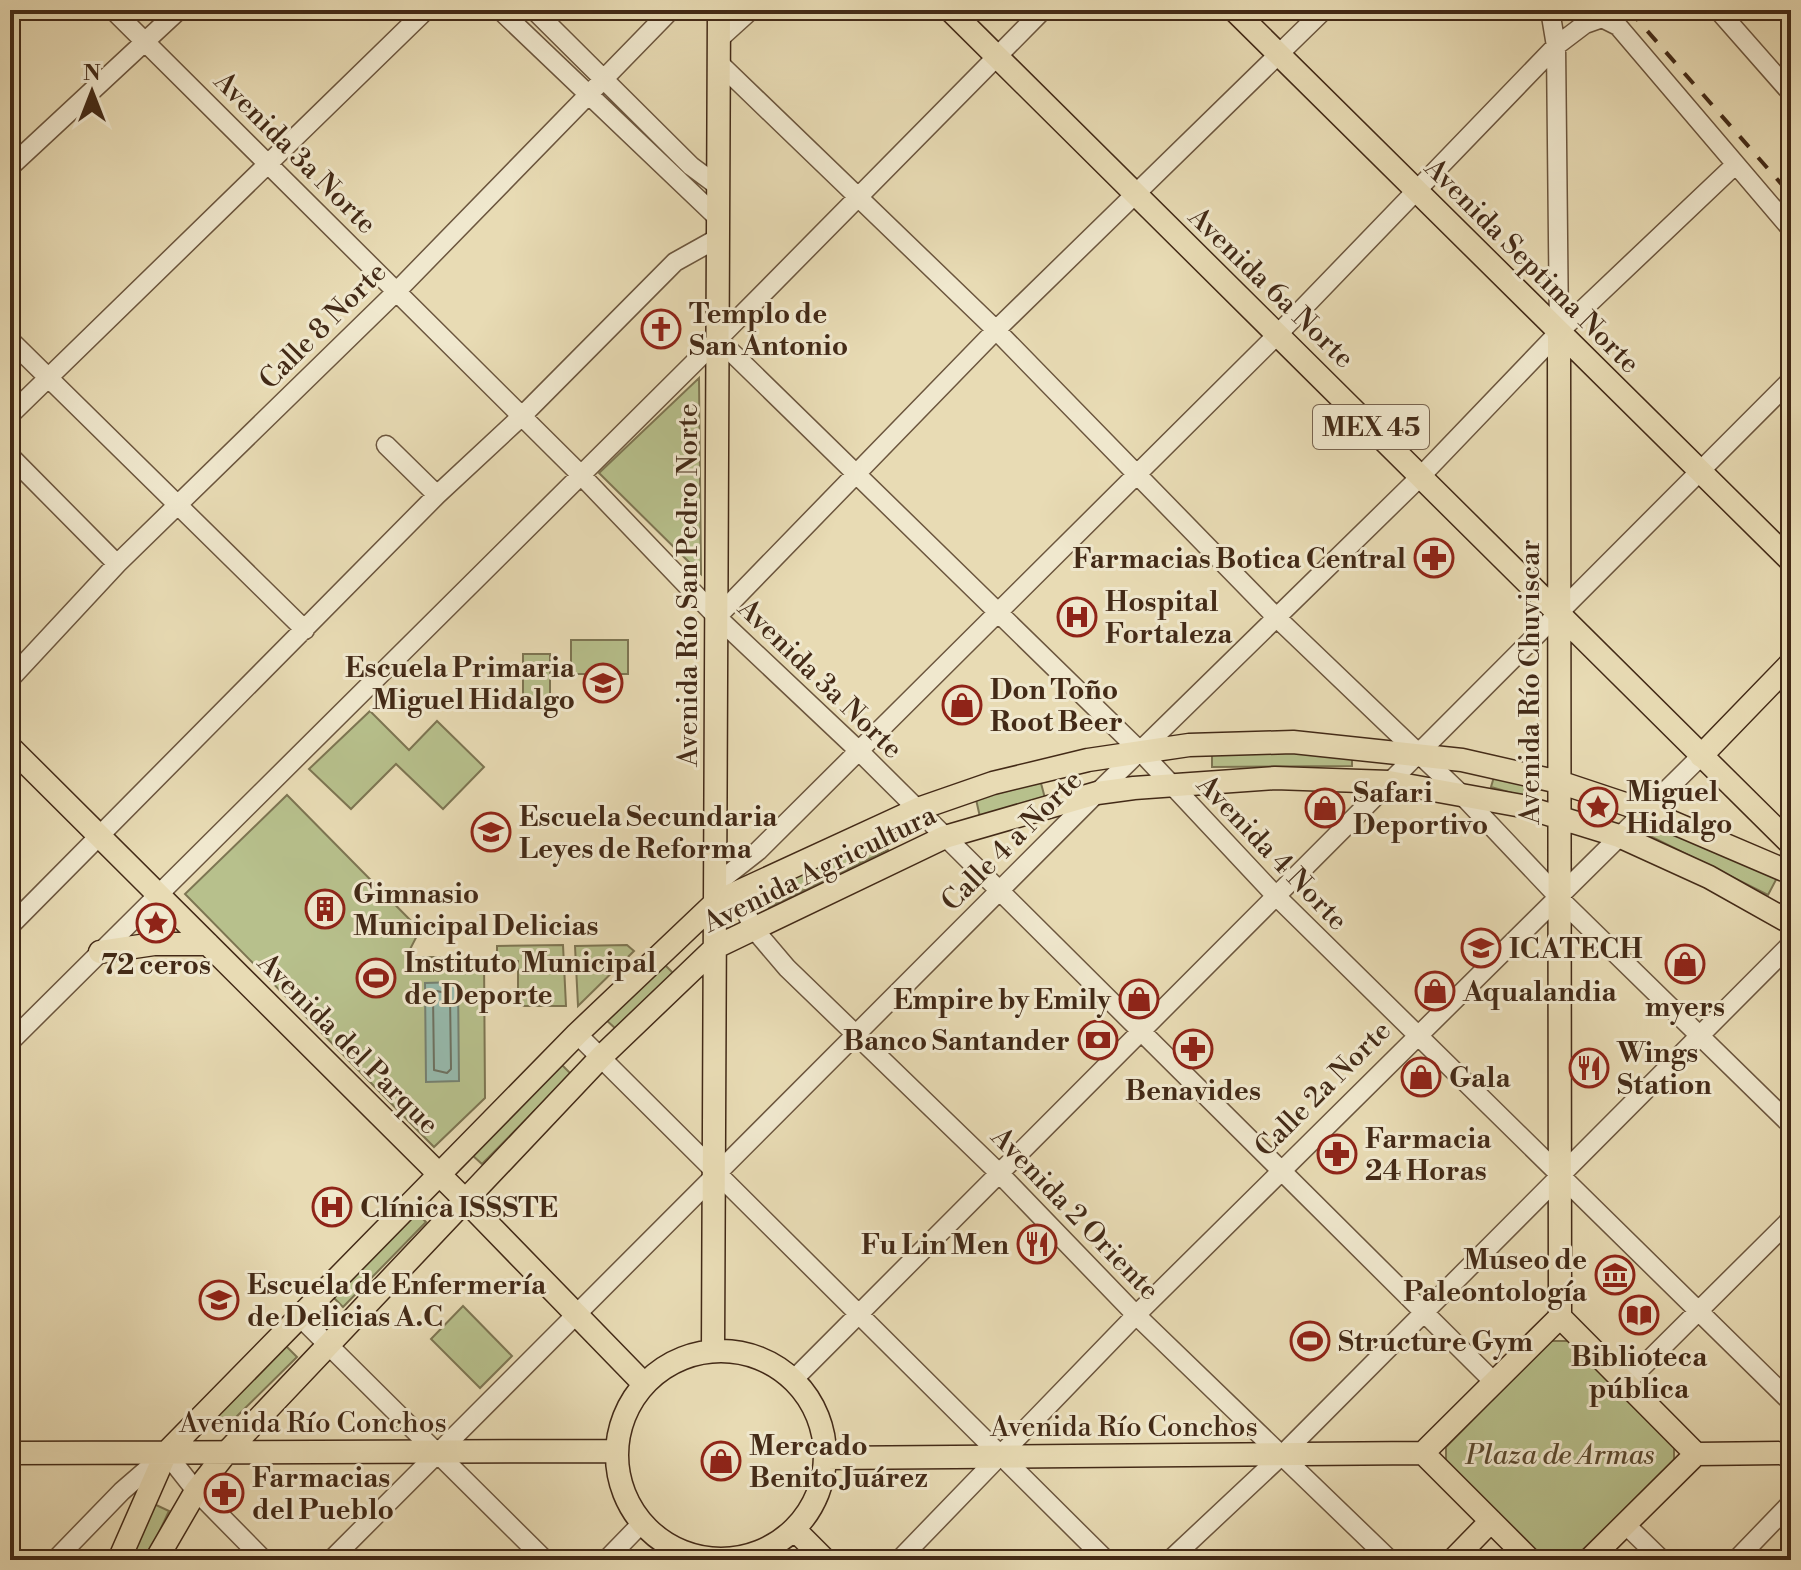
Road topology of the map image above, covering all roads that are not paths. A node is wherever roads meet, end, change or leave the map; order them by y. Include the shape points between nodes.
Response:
1 (113, 10) edge
2 (179, 10) edge
3 (426, 10) edge
4 (500, 10) edge
5 (534, 10) edge
6 (671, 10) edge
7 (719, 10) edge
8 (751, 10) edge
9 (950, 10) edge
10 (1043, 10) edge
11 (1234, 10) edge
12 (1324, 10) edge
13 (1550, 10) edge
14 (1718, 10) edge
15 (719, 39) junction
16 (145, 42) junction
17 (1556, 46) junction
18 (1279, 54) junction
19 (998, 58) junction
20 (719, 63) junction
21 (603, 79) junction
22 (1791, 93) edge
23 (586, 96) junction
24 (268, 164) junction
25 (1735, 165) junction
26 (10, 167) edge
27 (718, 186) junction
28 (1415, 191) junction
29 (1135, 195) junction
30 (857, 198) junction
31 (718, 228) junction
32 (1791, 229) edge
33 (396, 292) junction
34 (996, 330) junction
35 (1559, 332) junction
36 (1278, 334) junction
37 (718, 339) junction
38 (10, 340) edge
39 (46, 376) junction
40 (1791, 380) edge
41 (10, 415) edge
42 (522, 416) junction
43 (386, 445) dead end
44 (10, 456) edge
45 (856, 471) junction
46 (1138, 471) junction
47 (1700, 471) junction
48 (580, 474) junction
49 (1420, 477) junction
50 (437, 495) junction
51 (176, 507) junction
52 (1791, 561) edge
53 (117, 564) junction
54 (1559, 613) junction
55 (999, 614) junction
56 (717, 617) junction
57 (1277, 618) junction
58 (305, 630) junction
59 (1791, 663) edge
60 (10, 679) edge
61 (10, 747) edge
62 (858, 750) junction
63 (1141, 752) junction
64 (1417, 754) junction
65 (1701, 756) junction
66 (1389, 782) junction
67 (1559, 782) junction
68 (1168, 784) junction
69 (1097, 793) junction
70 (1461, 794) junction
71 (918, 809) junction
72 (1646, 811) junction
73 (1559, 816) junction
74 (1619, 836) junction
75 (100, 837) junction
76 (945, 837) junction
77 (1791, 844) edge
78 (1791, 873) edge
79 (999, 890) junction
80 (716, 893) junction
81 (738, 893) junction
82 (158, 894) junction
83 (1276, 896) junction
84 (1559, 897) junction
85 (1791, 923) edge
86 (10, 926) edge
87 (753, 928) junction
88 (208, 944) junction
89 (1791, 944) edge
90 (716, 947) junction
91 (100, 952) junction
92 (1140, 1030) junction
93 (577, 1034) junction
94 (856, 1034) junction
95 (1699, 1034) junction
96 (12, 1036) edge
97 (1417, 1036) junction
98 (601, 1057) junction
99 (1791, 1125) edge
100 (1281, 1171) junction
101 (998, 1172) junction
102 (715, 1173) junction
103 (440, 1175) junction
104 (1560, 1175) junction
105 (465, 1200) junction
106 (1791, 1219) edge
107 (1423, 1311) junction
108 (1696, 1313) junction
109 (576, 1314) junction
110 (859, 1314) junction
111 (298, 1315) junction
112 (1136, 1315) junction
113 (1560, 1317) junction
114 (326, 1343) junction
115 (713, 1351) junction
116 (793, 1380) junction
117 (1494, 1382) junction
118 (1626, 1383) junction
119 (644, 1384) junction
120 (1791, 1402) edge
121 (437, 1451) junction
122 (616, 1451) junction
123 (10, 1453) edge
124 (166, 1453) junction
125 (226, 1453) junction
126 (1423, 1453) junction
127 (1791, 1453) edge
128 (1696, 1454) junction
129 (1282, 1455) junction
130 (1003, 1457) junction
131 (825, 1458) junction
132 (196, 1491) junction
133 (1791, 1503) edge
134 (1491, 1521) junction
135 (642, 1523) junction
136 (1625, 1524) junction
137 (794, 1529) junction
138 (716, 1559) edge
139 (55, 1560) edge
140 (119, 1560) edge
141 (156, 1560) edge
142 (264, 1560) edge
143 (331, 1560) edge
144 (545, 1560) edge
145 (606, 1560) edge
146 (825, 1560) edge
147 (899, 1560) edge
148 (1106, 1560) edge
149 (1170, 1560) edge
150 (1390, 1560) edge
151 (1453, 1560) edge
152 (1530, 1560) edge
153 (1589, 1560) edge
154 (1662, 1560) edge
155 (1736, 1560) edge

1 - 16 street, Avenida 3a Norte
2 - 16 street
3 - 24 street
4 - 23 street
5 - 21 street
6 - 21 street, Calle 8 Norte
7 - 15 main road, Avenida Río San Pedro Norte
8 - 15 street
9 - 19 main road, Avenida 6a Norte / MEX 45
10 - 19 street
11 - 18 main road, Avenida Septima Norte
12 - 18 street
13 - 17 street, Avenida Río Chuviscar
14 - 22 street
15 - 20 main road, Avenida Río San Pedro Norte
16 - 24 street, Avenida 3a Norte
16 - 26 street
17 - 25 street via 1595,19 1618,26
17 - 28 street
17 - 35 street, Avenida Río Chuviscar
18 - 28 main road, Avenida Septima Norte
18 - 29 street
19 - 29 main road, Avenida 6a Norte / MEX 45
19 - 30 street
20 - 27 main road, Avenida Río San Pedro Norte
20 - 30 street
21 - 23 street, Calle 8 Norte
21 - 27 street
23 - 31 street
23 - 33 street, Calle 8 Norte
24 - 33 street, Avenida 3a Norte
24 - 39 street
25 - 32 street
25 - 35 street, Calle 4 a Norte
27 - 31 main road, Avenida Río San Pedro Norte
28 - 35 main road, Avenida Septima Norte
28 - 36 street
29 - 34 street
29 - 36 main road, Avenida 6a Norte / MEX 45
30 - 34 street
30 - 37 street
31 - 37 main road, Avenida Río San Pedro Norte
31 - 42 street via 675,262
33 - 42 street, Avenida 3a Norte
33 - 51 street, Calle 8 Norte
34 - 45 street
34 - 46 street
35 - 47 main road, Avenida Septima Norte
35 - 49 street, Calle 4 a Norte
35 - 54 main road, Avenida Río Chuviscar
36 - 46 street
36 - 49 main road, Avenida 6a Norte / MEX 45
37 - 45 street, Avenida 4 Norte
37 - 48 street
37 - 56 main road, Avenida Río San Pedro Norte
38 - 39 street
39 - 41 street
39 - 51 street
40 - 47 street
42 - 48 street, Avenida 3a Norte
42 - 50 street
43 - 50 street
44 - 53 street
45 - 55 street, Avenida 4 Norte
45 - 56 street
46 - 55 street
46 - 57 street
47 - 52 main road, Avenida Septima Norte
47 - 54 street
48 - 56 street, Avenida 3a Norte
48 - 82 street
49 - 54 main road, Avenida 6a Norte / MEX 45
49 - 57 street, Calle 4 a Norte
50 - 58 street
51 - 53 street, Calle 8 Norte
51 - 58 street
53 - 60 street, Calle 8 Norte
54 - 64 street
54 - 65 main road, Avenida 6a Norte / MEX 45
54 - 67 main road, Avenida Río Chuviscar
55 - 62 street
55 - 63 street, Avenida 4 Norte
56 - 62 street, Avenida 3a Norte
56 - 80 main road, Avenida Río San Pedro Norte
57 - 63 street, Calle 4 a Norte
57 - 64 street
58 - 75 street
59 - 65 main road, Calle 2a Norte
61 - 75 main road, Avenida del Parque
62 - 71 street, Avenida 3a Norte
62 - 80 street
63 - 64 main road, Avenida Agricultura via 1293,742
63 - 68 street, Avenida 4 Norte
63 - 69 street, Calle 4 a Norte
63 - 71 main road, Avenida Agricultura via 993,783
64 - 66 street
64 - 67 main road, Avenida Agricultura
64 - 70 street
65 - 72 street, Calle 2a Norte
65 - 77 main road, Avenida 6a Norte / MEX 45
66 - 68 main road, Avenida Agricultura via 1275,778
66 - 70 main road, Avenida Agricultura
66 - 83 street
67 - 72 main road, Avenida Agricultura
67 - 73 main road, Avenida Río Chuviscar
68 - 69 main road, Avenida Agricultura
68 - 83 street, Avenida 4 Norte
69 - 76 main road, Avenida Agricultura
69 - 79 street, Calle 4 a Norte
70 - 73 main road, Avenida Agricultura
70 - 84 street
71 - 76 street, Avenida 3a Norte
71 - 81 main road, Avenida Agricultura
72 - 74 street, Calle 2a Norte
72 - 78 main road, Avenida Agricultura
73 - 74 main road, Avenida Agricultura
73 - 84 main road, Avenida Río Chuviscar
74 - 84 street, Calle 2a Norte
74 - 85 main road, Avenida Agricultura via 1709,877
75 - 82 main road, Avenida del Parque
75 - 86 street
76 - 79 street, Avenida 3a Norte
76 - 87 main road, Avenida Agricultura
79 - 92 street, Avenida 3a Norte
79 - 94 street, Calle 4 a Norte
80 - 81 main road, Avenida Agricultura
80 - 90 main road, Avenida Río San Pedro Norte
80 - 93 main road, Avenida Agricultura
81 - 87 street, Avenida 2 Oriente
82 - 88 main road, Avenida del Parque
82 - 91 street
83 - 92 street
83 - 97 street, Avenida 4 Norte
84 - 95 street
84 - 97 street, Calle 2a Norte
84 - 104 main road, Avenida Río Chuviscar
87 - 90 main road, Avenida Agricultura
87 - 94 street, Avenida 2 Oriente
88 - 91 main road
88 - 103 main road, Avenida del Parque
89 - 95 street
90 - 98 main road, Avenida Agricultura
90 - 102 main road, Avenida Río San Pedro Norte
91 - 96 street
92 - 100 street, Avenida 3a Norte
92 - 101 street
93 - 98 street
93 - 103 main road, Avenida Agricultura
94 - 101 street, Avenida 2 Oriente
94 - 102 street, Calle 4 a Norte
95 - 99 street
95 - 104 street
97 - 100 street, Calle 2a Norte
97 - 104 street, Avenida 4 Norte
98 - 102 street
98 - 105 main road, Avenida Agricultura
100 - 107 street, Avenida 3a Norte
100 - 112 street, Calle 2a Norte
101 - 110 street
101 - 112 street, Avenida 2 Oriente
102 - 109 street, Calle 4 a Norte
102 - 110 street
102 - 115 main road, Avenida Río San Pedro Norte
103 - 105 main road, Avenida del Parque
103 - 111 main road, Avenida Agricultura
104 - 107 street
104 - 108 street, Avenida 4 Norte
104 - 113 main road, Avenida Río Chuviscar
105 - 109 main road, Avenida del Parque
105 - 114 main road, Avenida Agricultura
106 - 108 street
107 - 117 street, Avenida 3a Norte
107 - 129 street
108 - 118 street
108 - 120 street, Avenida 4 Norte
109 - 119 main road, Avenida del Parque
109 - 121 street, Calle 4 a Norte
110 - 116 street
110 - 130 street
111 - 114 street
111 - 124 main road, Avenida Agricultura
112 - 129 street, Avenida 2 Oriente
112 - 130 street, Calle 2a Norte
113 - 117 main road
113 - 118 main road
114 - 121 street
114 - 125 main road, Avenida Agricultura
115 - 116 main road via 742,1353
115 - 119 main road via 676,1362
116 - 131 main road via 822,1429
117 - 126 main road
118 - 128 main road
119 - 122 main road via 625,1415
121 - 122 main road, Avenida Río Conchos
121 - 125 main road, Avenida Río Conchos
121 - 143 street, Calle 4 a Norte
121 - 144 street
122 - 135 main road via 627,1501
123 - 124 main road, Avenida Río Conchos
124 - 125 main road, Avenida Río Conchos
124 - 132 street
124 - 139 street
124 - 140 main road, Avenida Agricultura
125 - 132 main road, Avenida Agricultura
126 - 129 main road, Avenida Río Conchos
126 - 134 main road
127 - 128 main road
128 - 136 main road
129 - 130 main road, Avenida Río Conchos
129 - 149 street
129 - 150 street, Avenida 2 Oriente
130 - 131 main road, Avenida Río Conchos
130 - 147 street, Calle 2a Norte
130 - 148 street
131 - 137 main road via 821,1484
132 - 141 main road, Avenida Agricultura
132 - 142 street
133 - 155 street
134 - 151 main road
134 - 152 main road
135 - 138 main road via 675,1548
135 - 145 street
136 - 153 main road
136 - 154 street
137 - 138 main road via 771,1546
137 - 146 main road

